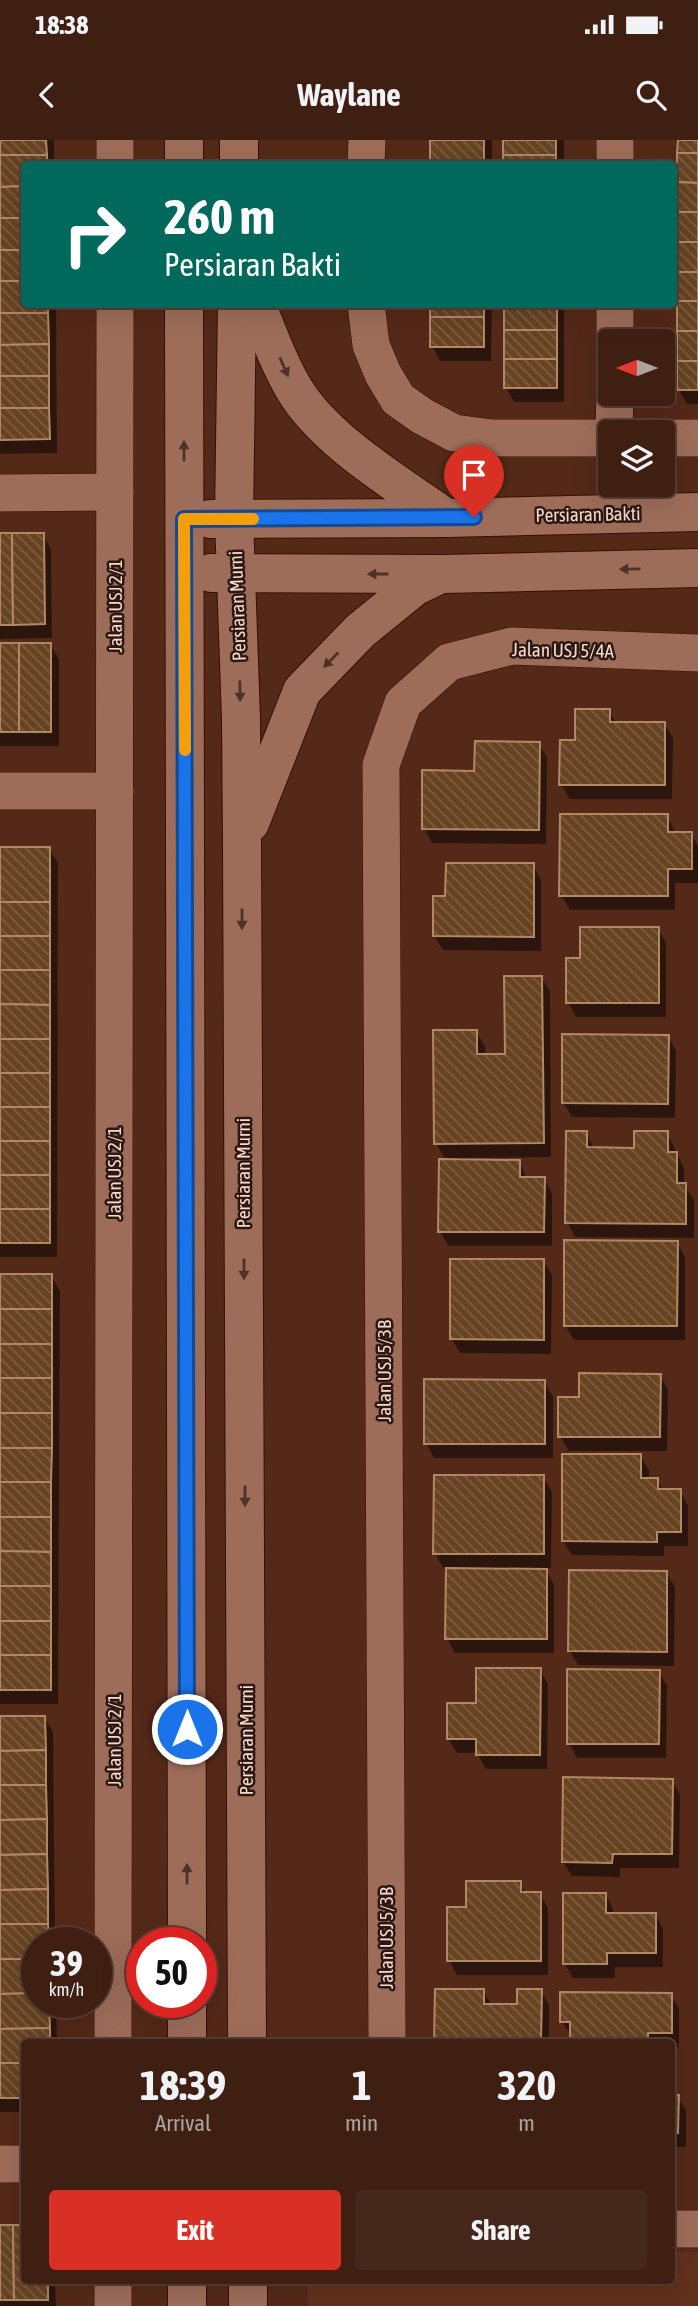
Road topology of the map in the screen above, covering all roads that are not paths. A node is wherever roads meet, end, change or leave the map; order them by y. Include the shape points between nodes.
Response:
1 (115, 140) edge
2 (184, 140) edge
3 (239, 140) edge
4 (367, 140) edge
5 (615, 140) edge
6 (115, 161) edge
7 (184, 161) edge
8 (239, 161) edge
9 (366, 161) edge
10 (615, 161) edge
11 (115, 308) edge
12 (184, 308) edge
13 (237, 308) edge
14 (258, 308) edge
15 (366, 308) edge
16 (615, 308) edge
17 (615, 329) edge
18 (598, 438) edge
19 (675, 438) edge
20 (698, 438) edge
21 (115, 492) junction
22 (0, 493) edge
23 (698, 512) edge
24 (446, 518) junction
25 (184, 519) junction
26 (234, 519) junction
27 (698, 568) edge
28 (184, 572) junction
29 (443, 573) junction
30 (237, 574) junction
31 (698, 653) edge
32 (403, 703) joint
33 (0, 791) edge
34 (115, 791) junction
35 (242, 843) junction
36 (187, 1927) edge
37 (187, 2018) edge
38 (113, 2039) edge
39 (187, 2039) edge
40 (247, 2039) edge
41 (387, 2039) edge
42 (0, 2164) edge
43 (21, 2164) edge
44 (675, 2230) edge
45 (698, 2230) edge
46 (113, 2284) edge
47 (187, 2284) edge
48 (248, 2284) edge
49 (113, 2306) edge
50 (187, 2306) edge
51 (248, 2306) edge

1 - 6 street
2 - 7 main road
3 - 8 main road
4 - 9 street
5 - 10 street
11 - 21 street, Jalan USJ 2/1
25 -> 12 main road
13 - 26 main road, Persiaran Murni
14 -> 24 main road via 304,404 354,453
15 - 18 street via 371,345 383,374 398,398 422,416 454,433 492,438
16 - 17 street
19 - 20 street
21 - 22 street
21 - 34 street, Jalan USJ 2/1
23 - 24 main road, Persiaran Bakti
24 - 26 main road, Persiaran Bakti
25 - 26 main road, Persiaran Bakti
25 - 28 main road
26 - 30 main road, Persiaran Murni
27 -> 29 main road
28 - 30 main road
36 -> 28 main road
29 -> 30 main road
29 -> 35 main road via 414,587 360,631 302,691
30 -> 35 main road, Persiaran Murni
31 - 32 street, Jalan USJ 5/4A via 512,646 449,662
32 - 41 street, Jalan USJ 5/3B via 381,765
33 - 34 street
34 - 38 street, Jalan USJ 2/1
35 -> 40 main road, Persiaran Murni
37 - 39 main road
42 - 43 street
44 - 45 street
46 - 49 street
47 - 50 main road
48 - 51 main road

